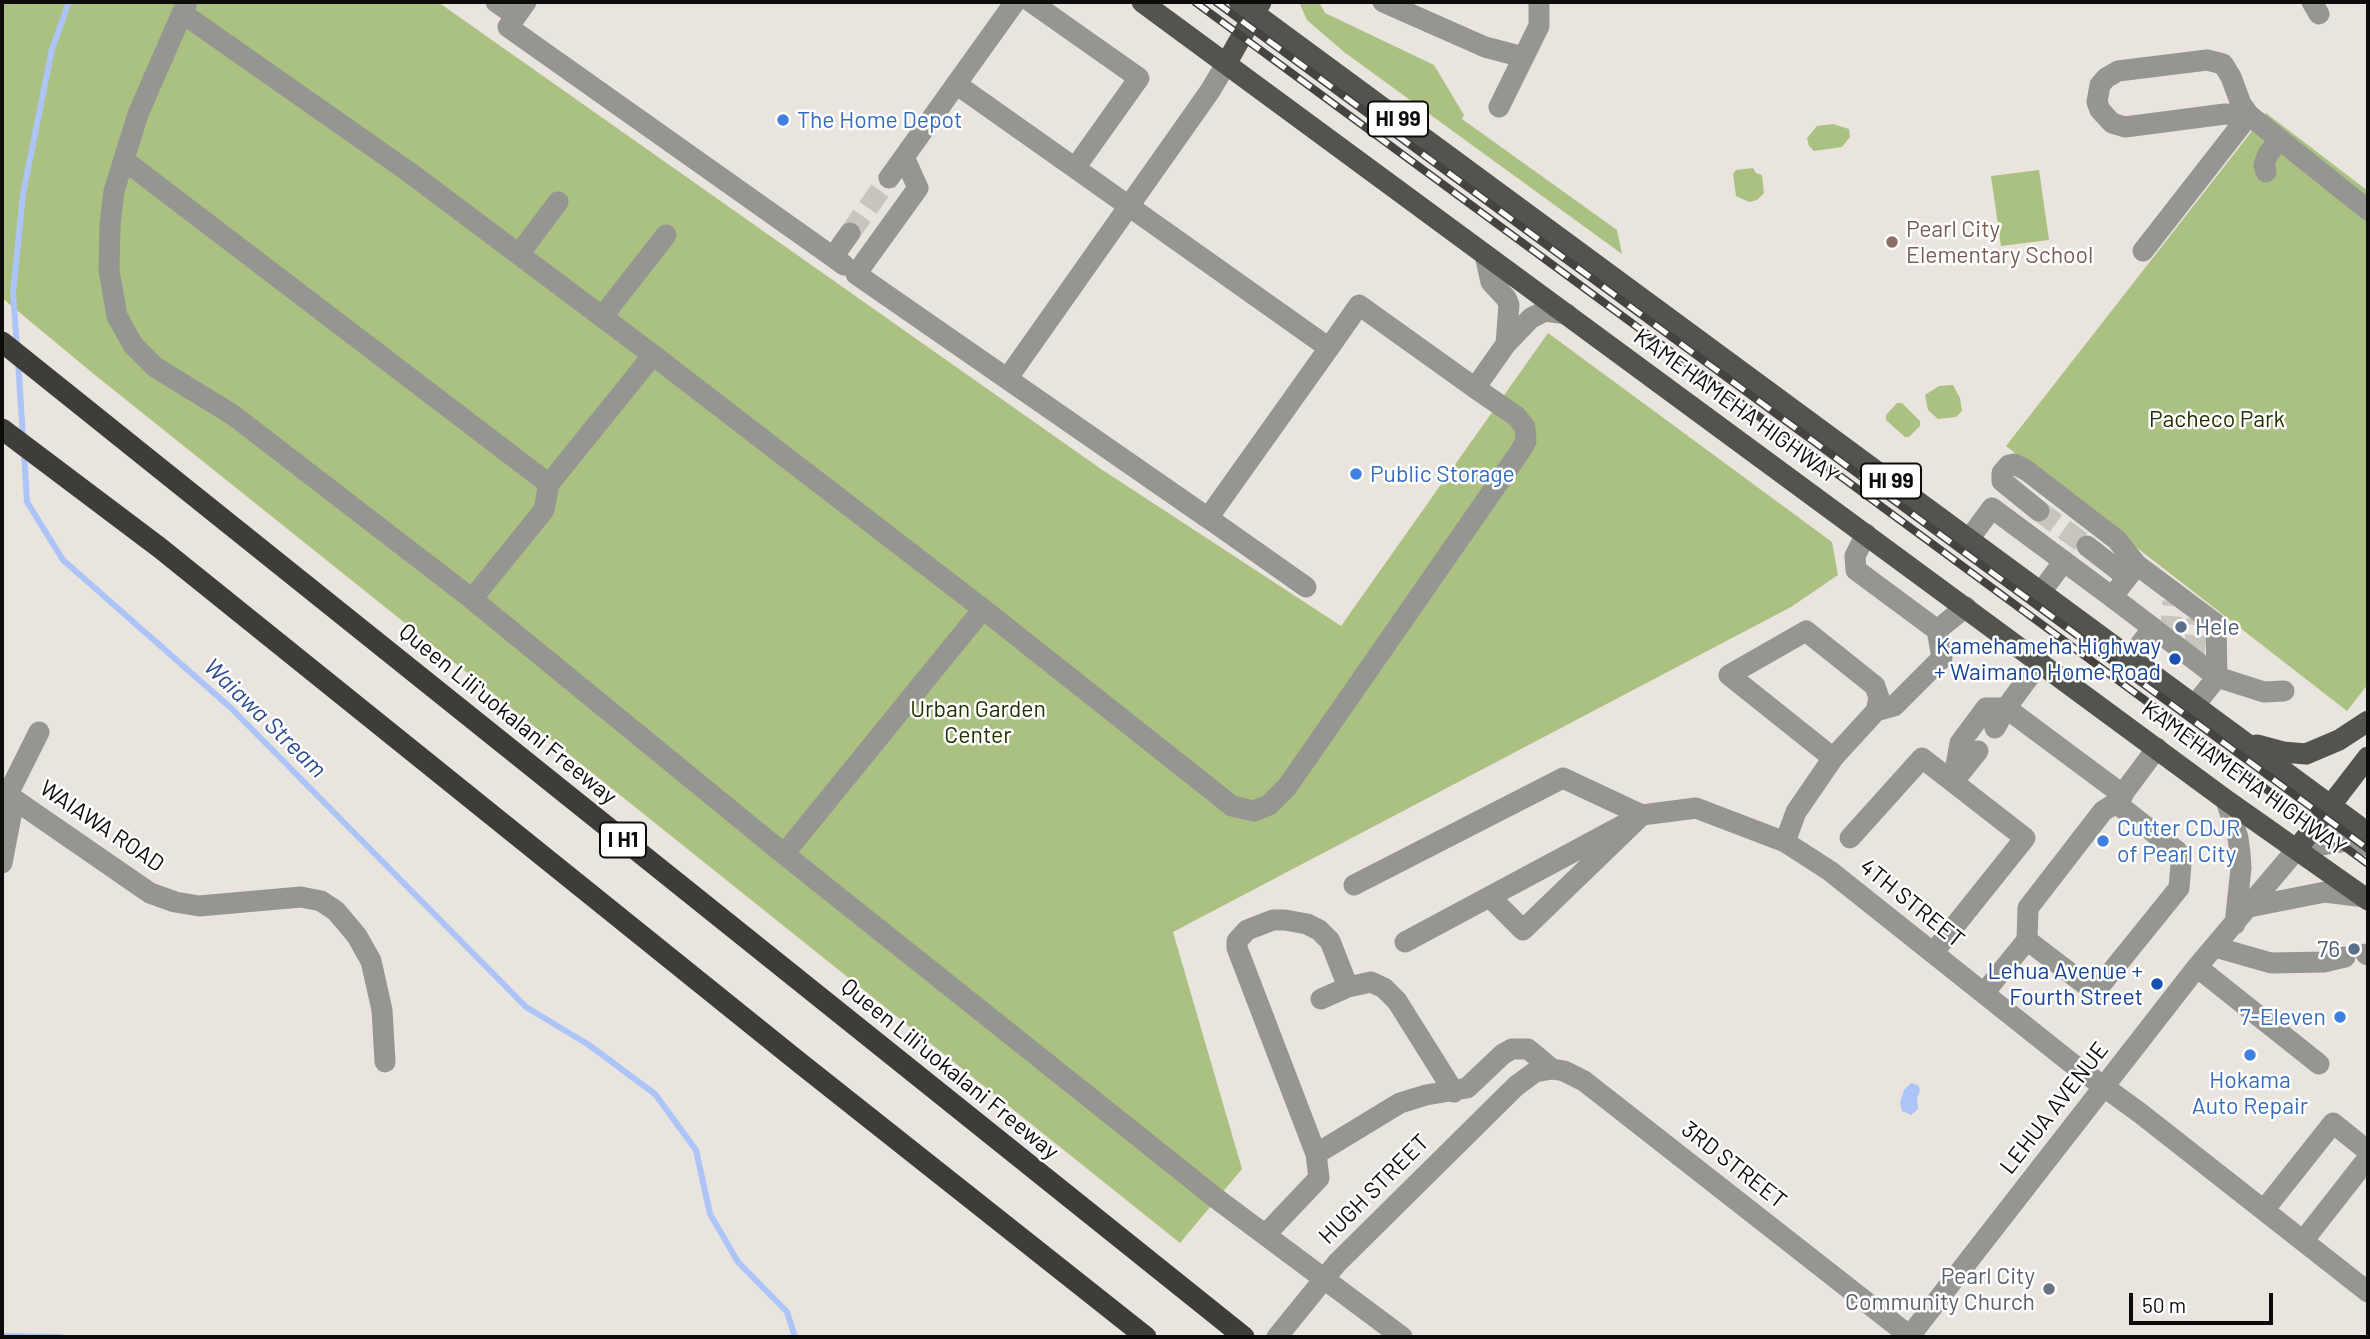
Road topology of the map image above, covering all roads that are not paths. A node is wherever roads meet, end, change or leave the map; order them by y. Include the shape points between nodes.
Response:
1 (496, 2) edge
2 (1016, 2) edge
3 (1031, 2) edge
4 (1142, 2) edge
5 (1383, 2) edge
6 (1539, 2) edge
7 (1251, 5) edge
8 (184, 7) edge
9 (521, 9) edge
10 (1523, 57) junction
11 (1226, 64) junction
12 (957, 84) junction
13 (1499, 107) dead end
14 (2249, 115) junction
15 (2279, 140) junction
16 (904, 157) junction
17 (124, 160) junction
18 (1075, 169) junction
19 (2266, 172) dead end
20 (889, 178) tunnel mouth
21 (558, 202) dead end
22 (1128, 206) junction
23 (2368, 210) edge
24 (850, 233) tunnel mouth
25 (666, 235) dead end
26 (2143, 251) dead end
27 (519, 254) junction
28 (1485, 255) junction
29 (833, 257) junction
30 (856, 274) junction
31 (1567, 314) junction
32 (602, 317) junction
33 (2, 342) edge
34 (1506, 344) junction
35 (1329, 348) junction
36 (653, 355) junction
37 (1007, 379) junction
38 (1475, 387) junction
39 (2, 429) edge
40 (549, 484) junction
41 (2039, 511) tunnel mouth
42 (1208, 519) junction
43 (1866, 534) junction
44 (1969, 539) junction
45 (2087, 546) tunnel mouth
46 (2064, 561) junction
47 (2132, 571) junction
48 (1306, 587) dead end
49 (2041, 592) junction
50 (2112, 597) junction
51 (472, 599) junction
52 (1966, 607) junction
53 (983, 609) junction
54 (1937, 630) junction
55 (2164, 635) junction
56 (2130, 657) junction
57 (2040, 662) junction
58 (2217, 677) junction
59 (2284, 691) dead end
60 (2195, 705) junction
61 (2006, 708) junction
62 (1876, 711) junction
63 (2368, 721) edge
64 (1995, 728) dead end
65 (39, 732) dead end
66 (2239, 737) junction
67 (2157, 748) junction
68 (1978, 751) dead end
69 (2368, 757) edge
70 (1833, 758) junction
71 (1953, 782) junction
72 (5, 792) edge
73 (2120, 799) junction
74 (2226, 800) junction
75 (2332, 806) junction
76 (1642, 815) junction
77 (2368, 832) edge
78 (1850, 838) dead end
79 (1785, 842) junction
80 (2368, 846) edge
81 (2297, 849) junction
82 (784, 854) junction
83 (2, 863) edge
84 (1354, 885) dead end
85 (1490, 897) junction
86 (2367, 899) edge
87 (2249, 907) junction
88 (2235, 924) junction
89 (2027, 940) junction
90 (1405, 942) dead end
91 (2215, 947) junction
92 (1933, 953) junction
93 (2345, 957) dead end
94 (2197, 967) junction
95 (1348, 987) junction
96 (1984, 993) junction
97 (1321, 999) dead end
98 (385, 1062) dead end
99 (2319, 1063) dead end
100 (1552, 1069) junction
101 (2104, 1087) junction
102 (1454, 1092) junction
103 (1316, 1154) junction
104 (2367, 1159) edge
105 (2264, 1210) junction
106 (1265, 1235) junction
107 (2303, 1241) junction
108 (1324, 1278) junction
109 (2368, 1292) edge
110 (1146, 1337) edge
111 (1244, 1337) edge
112 (1278, 1337) edge
113 (1402, 1337) edge
114 (1910, 1337) edge

1 - 9 street
2 - 12 street
3 - 18 street via 1139,78
4 - 11 main road, KAMEHAMEHA HIGHWAY / HI 99
5 - 10 street via 1485,47
6 - 10 street via 1539,26
7 - 11 main road
7 - 44 main road, KAMEHAMEHA HIGHWAY / HI 99
8 - 17 street via 138,114
8 - 27 street
9 - 29 street via 508,27
10 - 13 street
11 - 22 street
11 - 28 main road, KAMEHAMEHA HIGHWAY / HI 99
12 - 16 street
12 - 18 street
14 - 14 street via 2227,70 2216,61 2118,71 2106,78 2097,93 2105,118 2120,126
14 - 15 street
14 - 26 street
15 - 19 street via 2268,154
15 - 23 street
16 - 20 street
16 - 30 street via 918,188
17 - 40 street
17 - 51 street via 114,191 109,270 117,316 133,345 155,367 233,415
18 - 22 street
21 - 27 street
22 - 35 street
22 - 37 street
24 - 29 street
25 - 32 street
27 - 32 street
28 - 31 main road, KAMEHAMEHA HIGHWAY / HI 99
28 - 34 street via 1491,282 1509,305
29 - 30 street
30 - 37 street
31 - 34 street via 1538,314
31 - 43 main road, KAMEHAMEHA HIGHWAY / HI 99
32 - 36 street
33 - 111 highway, Queen Liliʻuokalani Freeway / I H1
34 - 38 street
35 - 38 street via 1359,305
35 - 42 street
36 - 40 street
36 - 53 street
37 - 42 street
38 - 53 street via 1521,421 1525,427 1521,450 1287,787 1269,805 1254,811 1232,806
39 - 110 highway via 160,548
40 - 51 street via 544,510
41 - 47 street via 2002,481 2009,465 2026,470 2117,540
42 - 48 street
43 - 52 main road, KAMEHAMEHA HIGHWAY / HI 99
43 - 54 street via 1855,556 1856,570
44 - 46 street via 1992,508
44 - 49 main road, KAMEHAMEHA HIGHWAY / HI 99
45 - 47 street
46 - 49 street
46 - 50 street
47 - 50 street
47 - 58 street via 2216,624
49 - 56 main road, KAMEHAMEHA HIGHWAY / HI 99
50 - 55 street
51 - 82 street
52 - 54 street
52 - 57 main road, KAMEHAMEHA HIGHWAY / HI 99
53 - 82 street
54 - 62 street via 1942,658 1894,706
55 - 56 street
55 - 58 street
56 - 60 main road, KAMEHAMEHA HIGHWAY / HI 99
57 - 61 street
57 - 67 main road, KAMEHAMEHA HIGHWAY / HI 99
58 - 59 street via 2264,692
58 - 60 street
60 - 66 main road, KAMEHAMEHA HIGHWAY / HI 99
61 - 64 street
61 - 71 street via 1986,708 1960,743
61 - 73 street
62 - 70 street
62 - 70 street via 1879,698 1875,686 1806,631 1729,675
63 - 66 main road via 2306,754 2283,752
65 - 72 street, WAIAWA ROAD
66 - 75 main road, KAMEHAMEHA HIGHWAY / HI 99
67 - 73 street
67 - 74 main road, KAMEHAMEHA HIGHWAY / HI 99
68 - 71 street
69 - 75 main road
70 - 79 street via 1796,812
71 - 78 street via 1922,758
71 - 92 street via 2025,838
72 - 83 street, WAIAWA ROAD via 11,816
72 - 98 street, WAIAWA ROAD via 150,893 199,906 302,897 321,901 336,911 358,936 371,961 382,1010
73 - 89 street via 2103,811 2028,908
73 - 89 street via 2177,851 2179,888 2095,992
74 - 81 main road, KAMEHAMEHA HIGHWAY / HI 99
74 - 88 street via 2240,853
75 - 77 main road, KAMEHAMEHA HIGHWAY / HI 99
75 - 81 main road
76 - 79 street, 4TH STREET via 1696,808
76 - 84 street via 1563,778
76 - 85 street
76 - 85 street via 1523,930
79 - 92 street, 4TH STREET via 1830,871
80 - 81 street via 2351,834 2341,842
81 - 86 main road, KAMEHAMEHA HIGHWAY / HI 99
81 - 87 street, LEHUA AVENUE
82 - 106 street
85 - 90 street
86 - 87 street via 2325,892
87 - 88 street, LEHUA AVENUE
88 - 91 street, LEHUA AVENUE
89 - 96 street
91 - 93 street via 2271,963
91 - 94 street, LEHUA AVENUE
92 - 96 street, 4TH STREET
94 - 99 street
94 - 101 street, LEHUA AVENUE
95 - 97 street
95 - 102 street via 1371,982 1384,988 1397,1001
95 - 103 street via 1330,940 1307,925 1273,920 1247,930 1237,941
96 - 101 street, 4TH STREET
100 - 102 street, 3RD STREET via 1528,1049 1512,1049 1467,1088
100 - 108 street, HUGH STREET via 1535,1072 1516,1086
100 - 114 street, 3RD STREET via 1584,1081
101 - 105 street, 4TH STREET
101 - 114 street, LEHUA AVENUE
102 - 103 street via 1400,1103
103 - 106 street via 1319,1178
104 - 105 street via 2333,1123
104 - 107 street
105 - 107 street, 4TH STREET
106 - 108 street
107 - 109 street, 4TH STREET
108 - 112 street, HUGH STREET
108 - 113 street

